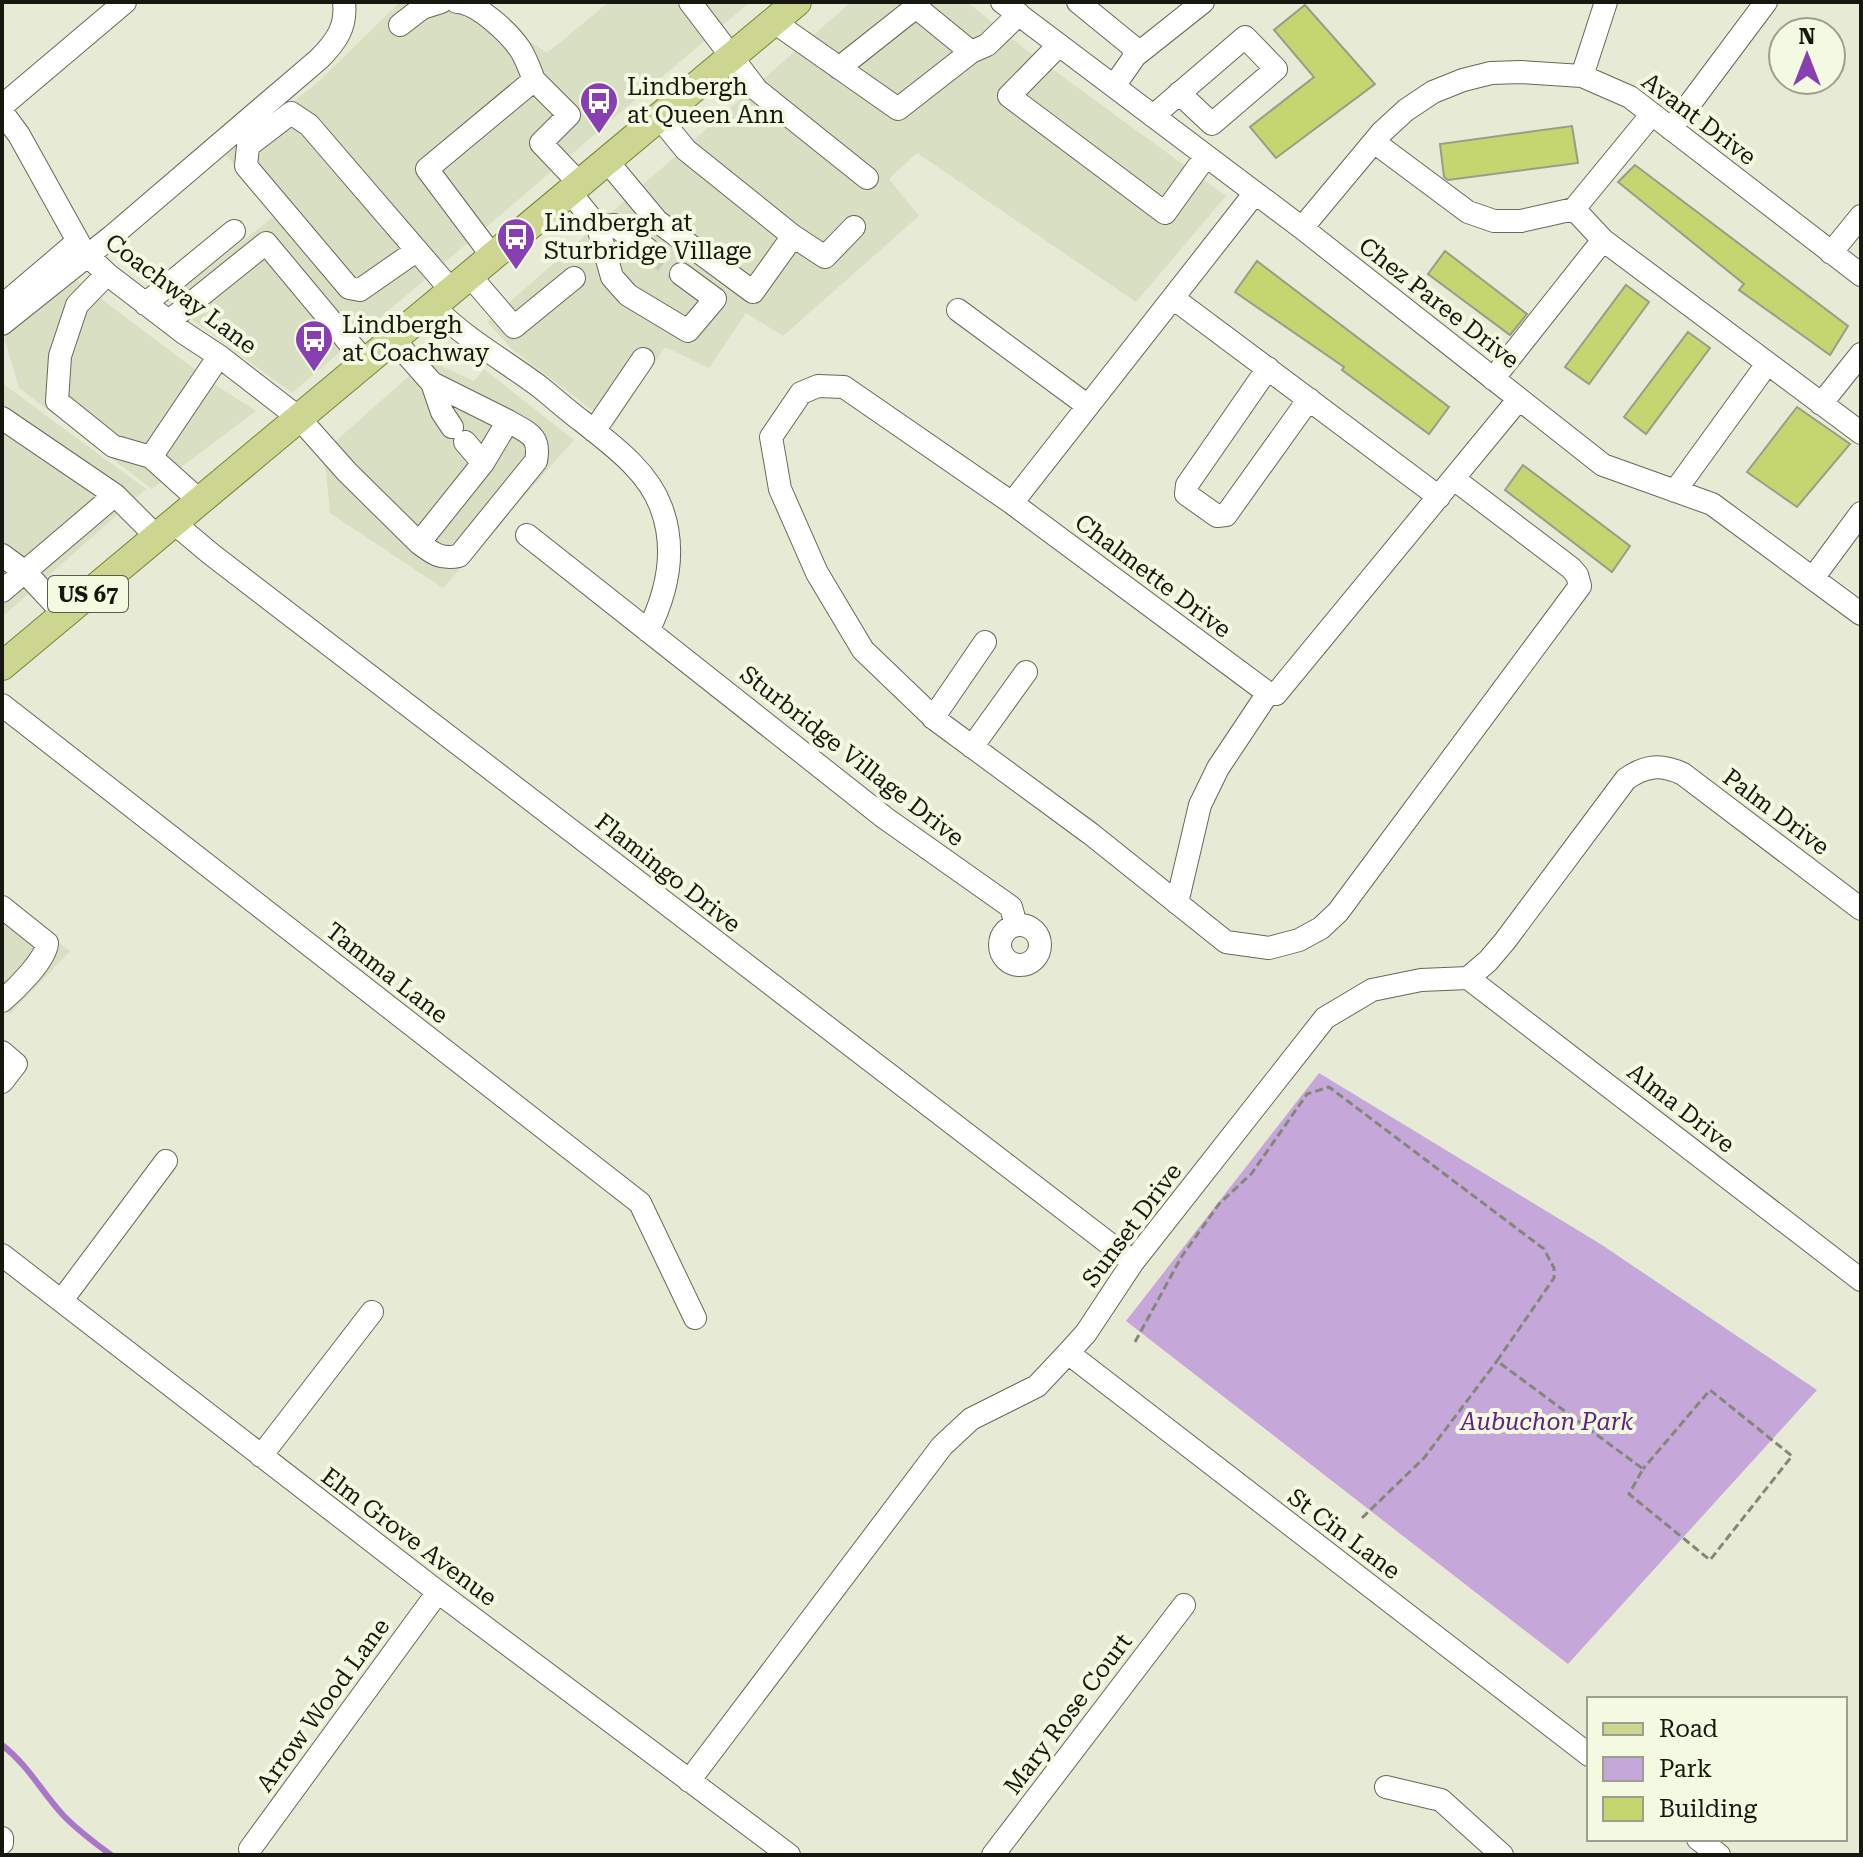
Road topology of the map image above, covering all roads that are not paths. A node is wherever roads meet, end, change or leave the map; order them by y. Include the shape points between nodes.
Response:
1 (125, 2) edge
2 (344, 2) edge
3 (441, 2) edge
4 (457, 2) edge
5 (690, 2) edge
6 (1078, 2) edge
7 (1203, 2) edge
8 (1606, 2) edge
9 (1766, 2) edge
10 (1010, 8) edge
11 (780, 10) edge
12 (400, 25) dead end
13 (1059, 45) junction
14 (971, 52) junction
15 (733, 56) junction
16 (1135, 56) junction
17 (839, 68) junction
18 (1582, 76) junction
19 (534, 80) junction
20 (1114, 86) junction
21 (1179, 93) dead end
22 (2, 109) edge
23 (1652, 114) junction
24 (1153, 116) junction
25 (659, 117) junction
26 (1671, 129) junction
27 (1374, 142) junction
28 (1206, 156) junction
29 (607, 161) junction
30 (867, 178) dead end
31 (575, 188) junction
32 (1255, 193) junction
33 (1574, 209) junction
34 (1861, 216) edge
35 (598, 227) junction
36 (854, 227) dead end
37 (1302, 228) junction
38 (234, 231) dead end
39 (793, 236) junction
40 (1603, 240) junction
41 (82, 249) junction
42 (647, 249) tunnel mouth
43 (416, 251) junction
44 (1831, 253) junction
45 (493, 257) junction
46 (107, 274) junction
47 (681, 274) tunnel mouth
48 (1861, 275) edge
49 (574, 278) dead end
50 (451, 291) junction
51 (1173, 298) junction
52 (145, 304) junction
53 (2, 306) edge
54 (958, 310) dead end
55 (169, 321) junction
56 (2, 324) edge
57 (394, 340) junction
58 (1861, 354) edge
59 (219, 356) junction
60 (643, 359) dead end
61 (366, 363) junction
62 (1767, 364) junction
63 (1268, 368) junction
64 (1493, 379) junction
65 (432, 383) junction
66 (1309, 399) junction
67 (1518, 400) junction
68 (1821, 404) junction
69 (1088, 406) junction
70 (2, 418) edge
71 (299, 418) junction
72 (508, 421) junction
73 (594, 431) junction
74 (1861, 433) edge
75 (151, 457) junction
76 (483, 463) junction
77 (1454, 479) junction
78 (1675, 491) junction
79 (115, 495) junction
80 (1439, 497) junction
81 (200, 501) junction
82 (1012, 503) junction
83 (1861, 513) edge
84 (166, 530) junction
85 (527, 535) dead end
86 (419, 543) junction
87 (2, 555) edge
88 (25, 572) junction
89 (1813, 578) junction
90 (2, 591) edge
91 (64, 614) junction
92 (1861, 614) edge
93 (648, 631) junction
94 (985, 642) dead end
95 (2, 666) edge
96 (1026, 672) dead end
97 (1268, 693) junction
98 (2, 705) edge
99 (933, 718) junction
100 (972, 747) junction
101 (1177, 903) junction
102 (2, 907) edge
103 (1861, 909) edge
104 (1016, 925) dead end
105 (1468, 978) junction
106 (2, 1001) edge
107 (2, 1052) edge
108 (2, 1082) edge
109 (166, 1161) dead end
110 (2, 1255) edge
111 (1133, 1262) junction
112 (1861, 1280) edge
113 (62, 1300) junction
114 (372, 1312) dead end
115 (695, 1318) dead end
116 (1068, 1353) junction
117 (261, 1456) junction
118 (438, 1592) junction
119 (1184, 1605) dead end
120 (1587, 1753) edge
121 (689, 1781) junction
122 (1386, 1787) dead end
123 (1701, 1841) edge
124 (250, 1849) dead end
125 (789, 1855) edge
126 (993, 1855) edge
127 (1502, 1855) edge
128 (1719, 1855) edge

1 - 22 street
2 - 41 street via 341,31 319,59
3 - 12 street via 422,8
4 - 19 street via 489,17 520,49
5 - 15 street
6 - 16 street via 1123,36
7 - 16 street
8 - 18 street
9 - 26 street
10 - 13 street, Chez Paree Drive
10 - 14 street via 987,45
11 - 15 main road, US 67
11 - 17 street
13 - 20 street, Chez Paree Drive
13 - 28 street via 1009,96 1165,213
14 - 17 street via 898,109
14 - 17 street via 916,7
15 - 25 main road, US 67
15 - 30 street via 757,90
16 - 20 street
18 - 23 street, Avant Drive via 1630,97
18 - 27 street, Avant Drive via 1491,73 1463,80 1406,110
19 - 31 street via 569,115 541,143
19 - 45 street via 427,169
20 - 24 street, Chez Paree Drive
21 - 24 street
22 - 41 street, Coachway Lane
23 - 26 street, Avant Drive
23 - 33 street
24 - 28 street, Chez Paree Drive
25 - 29 main road, US 67
25 - 39 street via 686,150
26 - 44 street, Avant Drive
27 - 33 street via 1468,212 1494,221 1521,221
27 - 37 street, Avant Drive
28 - 32 street, Chez Paree Drive
29 - 31 main road, US 67
29 - 39 street via 657,221 753,292
31 - 35 street
31 - 45 main road, US 67
32 - 37 street, Chez Paree Drive
32 - 51 street
33 - 40 street
34 - 44 street
35 - 42 street via 614,225
35 - 47 street via 612,277 628,295 688,331 715,299
36 - 39 street via 825,257
37 - 64 street, Chez Paree Drive
38 - 52 street
40 - 62 street
40 - 64 street
41 - 46 street, Coachway Lane
41 - 53 street
41 - 56 street
43 - 43 street via 309,125 291,113 248,146 246,166 349,288 360,290
43 - 50 street
44 - 48 street, Avant Drive
45 - 50 main road, US 67
46 - 52 street, Coachway Lane
46 - 75 street via 77,305 60,356 57,401 113,446
49 - 50 street via 514,327
50 - 57 main road, US 67
50 - 73 street via 454,328
51 - 63 street
51 - 69 street
52 - 55 street, Coachway Lane
54 - 69 street
55 - 59 street, Coachway Lane
55 - 61 street via 266,243
57 - 61 main road, US 67
57 - 65 street
58 - 68 street
59 - 71 street, Coachway Lane
59 - 75 street
60 - 73 street
61 - 71 main road, US 67
62 - 68 street
62 - 78 street
63 - 66 street
63 - 66 street via 1190,480 1186,494 1217,516 1226,515
64 - 67 street, Chez Paree Drive
65 - 72 street
65 - 76 street via 442,412
66 - 80 street
67 - 77 street
67 - 78 street, Chez Paree Drive via 1603,465
68 - 74 street
69 - 82 street
70 - 79 street, Flamingo Drive
71 - 81 main road, US 67
71 - 86 street, Coachway Lane
72 - 76 street
72 - 86 street via 532,435 536,461 459,556 436,556
73 - 93 street via 630,461 661,506 668,578
75 - 81 street
76 - 86 street
77 - 80 street
77 - 101 street, Chalmette Drive via 1571,568 1580,586 1321,928 1269,948 1226,942
78 - 89 street, Chez Paree Drive via 1712,504
79 - 84 street, Flamingo Drive
79 - 88 street
80 - 97 street via 1287,684 1276,694
81 - 84 main road, US 67
82 - 97 street, Chalmette Drive
82 - 99 street, Chalmette Drive via 844,387 818,386 801,393 771,437 780,489 817,573 863,650
83 - 89 street
84 - 91 main road, US 67
84 - 111 street, Flamingo Drive via 211,554
85 - 93 street, Sturbridge Village Drive
87 - 88 street
88 - 90 street
88 - 91 street
89 - 92 street, Chez Paree Drive
91 - 95 main road, US 67
93 - 104 street, Sturbridge Village Drive via 885,818 1011,907
94 - 99 street
96 - 100 street
97 - 101 street via 1200,805
98 - 115 street, Tamma Lane via 640,1203
99 - 100 street, Chalmette Drive
100 - 101 street, Chalmette Drive
102 - 106 street via 47,943 47,950
103 - 105 street, Palm Drive via 1683,774 1655,766 1626,779 1505,941
105 - 111 street, Sunset Drive via 1372,990 1325,1018
105 - 112 street, Alma Drive
107 - 108 street via 16,1064
109 - 113 street
110 - 113 street, Elm Grove Avenue
111 - 116 street, Sunset Drive
113 - 117 street, Elm Grove Avenue
114 - 117 street
116 - 120 street, St Cin Lane
116 - 121 street, Sunset Drive via 1037,1386 971,1419 942,1446
117 - 118 street, Elm Grove Avenue
118 - 121 street, Elm Grove Avenue
118 - 124 street, Arrow Wood Lane
119 - 126 street, Mary Rose Court
121 - 125 street, Elm Grove Avenue
122 - 127 street via 1441,1800
123 - 128 street

